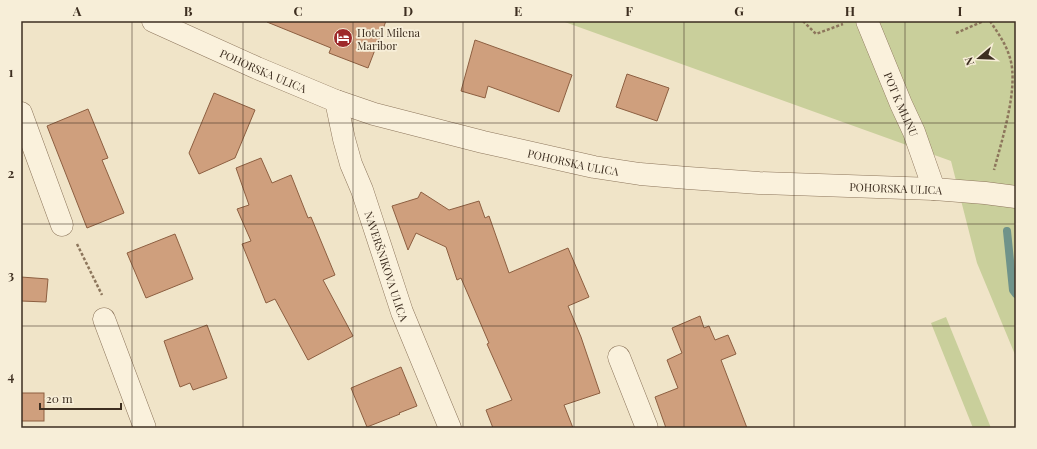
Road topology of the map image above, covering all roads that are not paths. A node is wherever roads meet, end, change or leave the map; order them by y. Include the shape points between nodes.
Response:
1 (153, 21) edge
2 (867, 21) edge
3 (336, 100) junction
4 (21, 112) edge
5 (934, 189) junction
6 (1016, 197) edge
7 (62, 225) road end
8 (104, 319) road end
9 (619, 357) dead end
10 (145, 428) edge
11 (450, 428) edge
12 (648, 428) edge

1 - 3 street, POHORSKA ULICA
2 - 5 street, POT K MLINU via 914,132
3 - 5 street, POHORSKA ULICA via 374,114 483,142 594,167 640,174 759,183
3 - 11 street, NAVERŠNIKOVA ULICA via 351,164 402,312
4 - 7 street
5 - 6 street, POHORSKA ULICA
8 - 10 street
9 - 12 street

